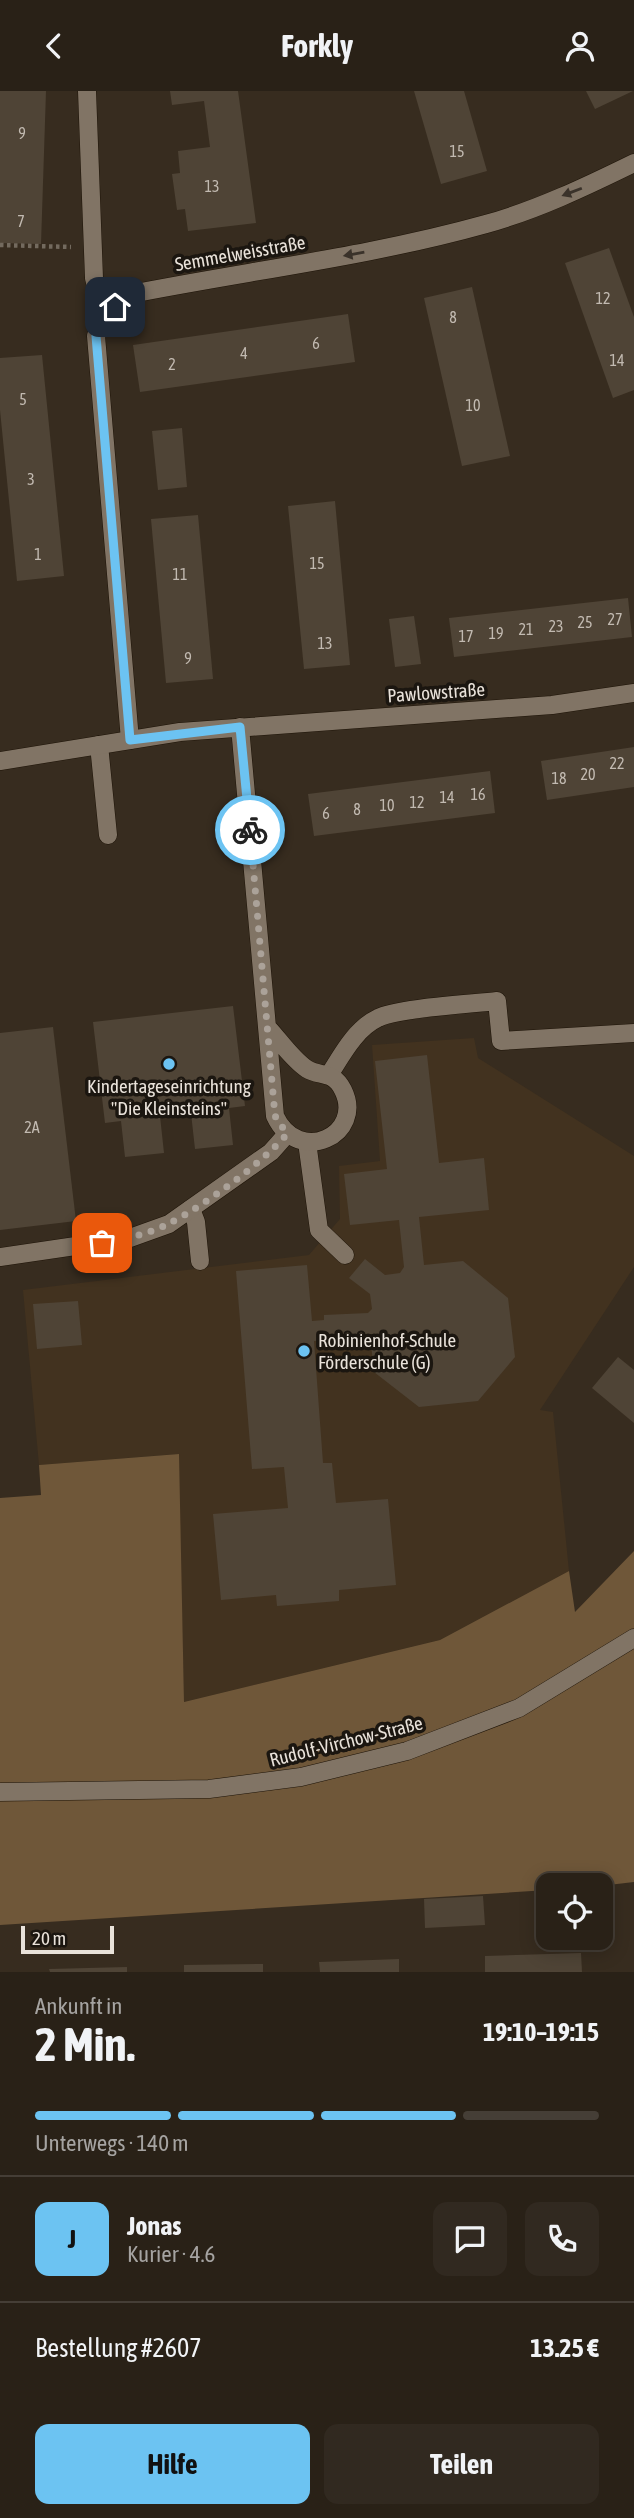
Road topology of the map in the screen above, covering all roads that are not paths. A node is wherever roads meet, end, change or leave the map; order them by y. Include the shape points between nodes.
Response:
1 (87, 91) edge
2 (634, 163) edge
3 (104, 318) junction
4 (634, 693) edge
5 (240, 727) junction
6 (130, 740) junction
7 (99, 745) junction
8 (0, 761) edge
9 (108, 835) dead end
10 (269, 1029) junction
11 (634, 1033) edge
12 (329, 1075) junction
13 (287, 1134) junction
14 (307, 1142) junction
15 (191, 1209) junction
16 (345, 1255) dead end
17 (0, 1257) edge
18 (200, 1261) dead end
19 (634, 1638) edge
20 (0, 1792) edge

1 - 3 street via 94,278
2 -> 3 street, Semmelweisstraße via 489,224 399,246 125,295
3 - 6 street via 96,336
4 - 5 street, Pawlowstraße via 552,705
5 - 6 street, Pawlowstraße
5 - 10 street
6 - 7 street, Pawlowstraße
7 - 8 street, Pawlowstraße
7 - 9 street
10 - 12 street via 308,1070
10 - 13 street via 275,1116
11 - 12 street via 501,1041 496,1001 449,1006 379,1017 354,1036
12 - 14 street via 343,1091 346,1112 328,1138
13 - 14 street
13 - 15 street via 271,1152
14 - 16 street via 319,1230
15 - 17 street via 169,1224 130,1238
15 - 18 street
19 - 20 street, Rudolf-Virchow-Straße via 519,1708 407,1751 301,1777 209,1789

